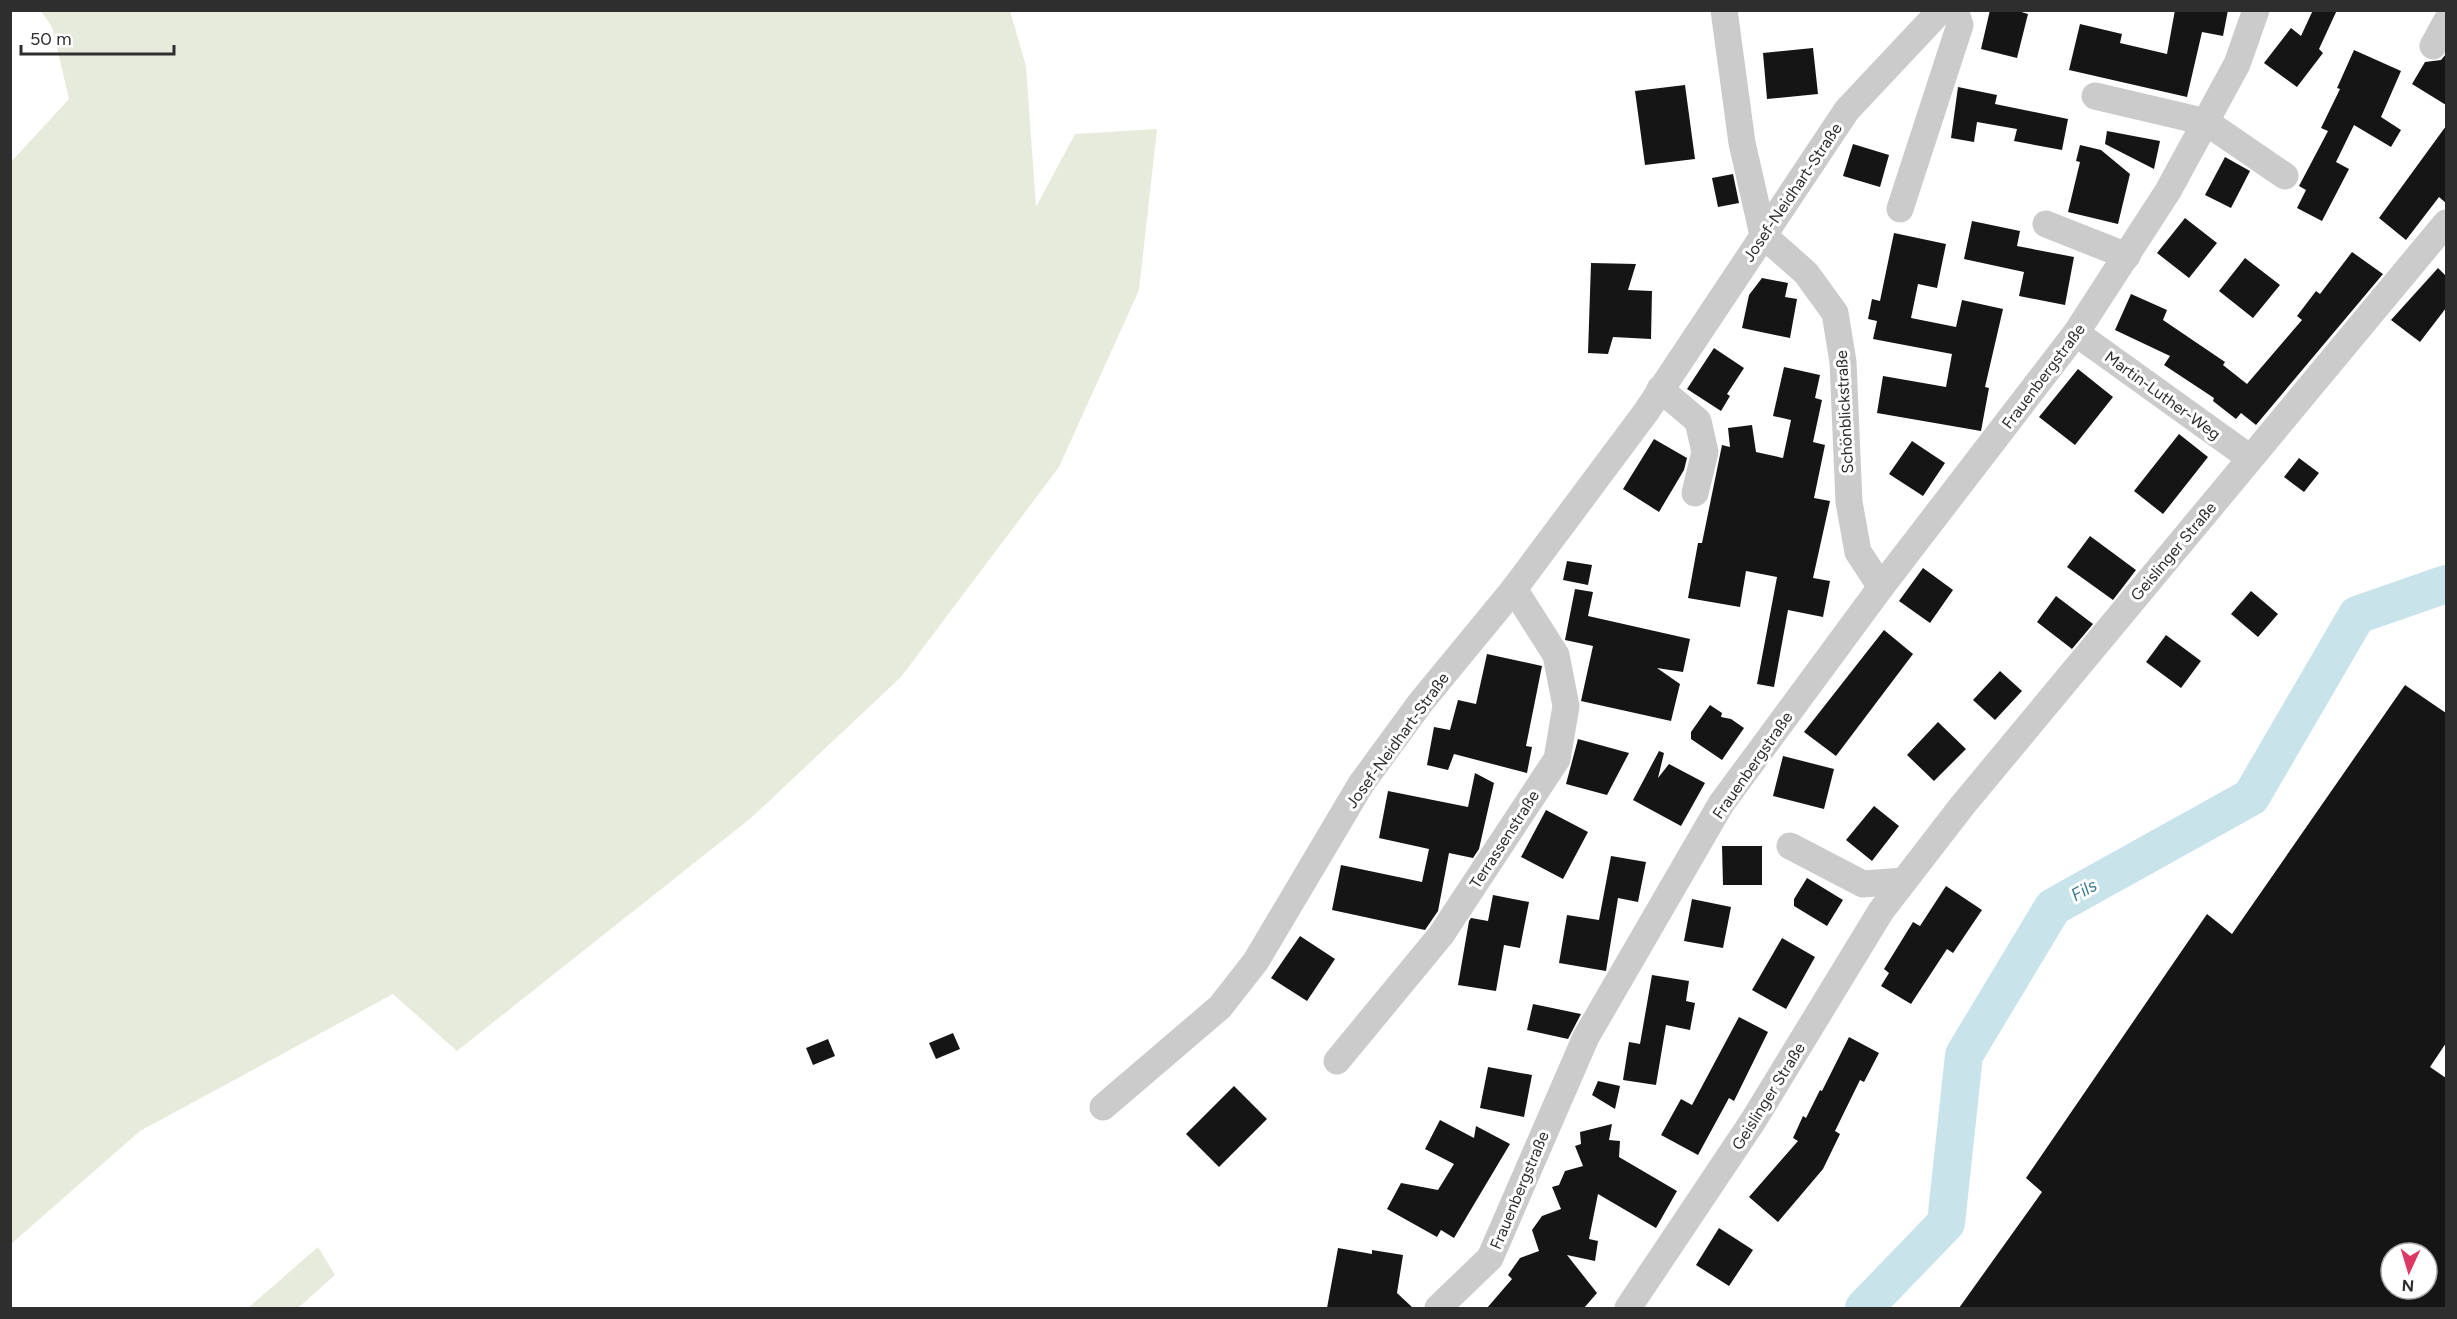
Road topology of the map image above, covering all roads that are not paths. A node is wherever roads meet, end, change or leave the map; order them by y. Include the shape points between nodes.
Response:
1 (1724, 10) edge
2 (1941, 10) edge
3 (1955, 10) edge
4 (2256, 10) edge
5 (2446, 22) edge
6 (2433, 46) dead end
7 (2095, 96) dead end
8 (2206, 122) junction
9 (2284, 176) dead end
10 (1900, 209) dead end
11 (2446, 223) edge
12 (2046, 224) dead end
13 (1762, 235) junction
14 (2127, 256) junction
15 (2076, 333) junction
16 (1660, 389) junction
17 (2250, 458) junction
18 (1695, 494) dead end
19 (1881, 587) junction
20 (1514, 589) junction
21 (1790, 846) dead end
22 (1904, 881) junction
23 (1337, 1061) dead end
24 (1103, 1107) dead end
25 (1438, 1308) edge
26 (1628, 1308) edge

1 - 13 street via 1742,143
2 - 13 street, Josef-Neidhart-Straße via 1847,110
3 - 10 street via 1960,25
4 - 8 street, Frauenbergstraße via 2237,64
5 - 6 street
7 - 8 street
8 - 9 street
8 - 14 street, Frauenbergstraße
11 - 17 street, Geislinger Straße via 2309,392
12 - 14 street
13 - 16 street, Josef-Neidhart-Straße
13 - 19 street, Schönblickstraße via 1806,273 1835,313 1843,362 1849,502 1858,552
14 - 15 street, Frauenbergstraße
15 - 17 street, Martin-Luther-Weg
15 - 19 street, Frauenbergstraße
16 - 18 street via 1698,421 1705,452
16 - 20 street, Josef-Neidhart-Straße
17 - 22 street, Geislinger Straße
19 - 25 street, Frauenbergstraße via 1721,804 1586,1037 1490,1258
20 - 23 street, Terrassenstraße via 1556,655 1566,706 1557,759 1441,935
20 - 24 street, Josef-Neidhart-Straße via 1421,702 1361,784 1256,961 1220,1007
21 - 22 street via 1863,884
22 - 26 street, Geislinger Straße via 1753,1121

